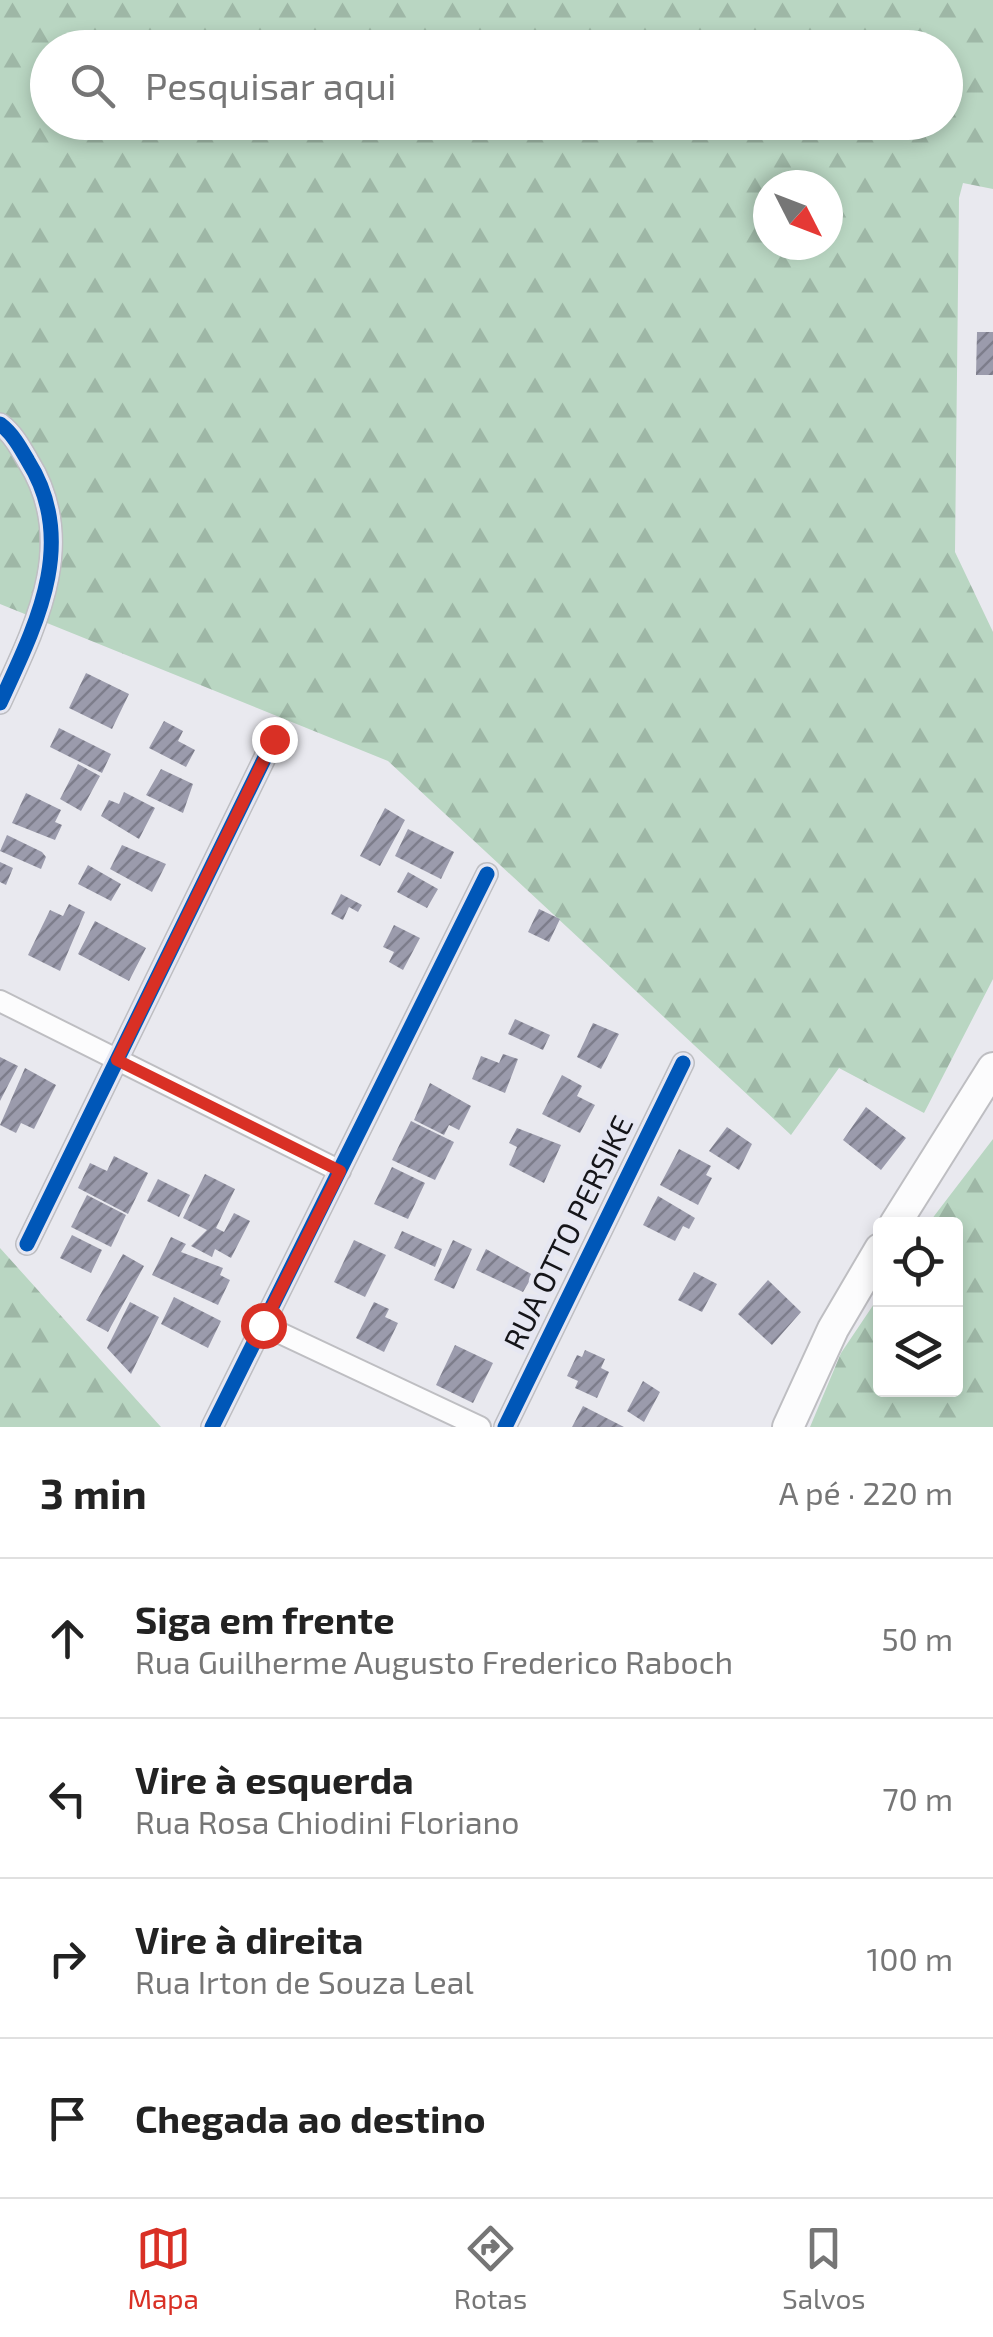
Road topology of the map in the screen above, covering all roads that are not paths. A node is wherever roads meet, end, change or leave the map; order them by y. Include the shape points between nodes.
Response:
1 (0, 424) edge
2 (0, 703) edge
3 (274, 739) dead end
4 (487, 874) dead end
5 (0, 1001) edge
6 (117, 1060) junction
7 (683, 1063) dead end
8 (993, 1068) edge
9 (340, 1171) junction
10 (900, 1217) edge
11 (27, 1244) dead end
12 (873, 1260) edge
13 (263, 1325) junction
14 (212, 1427) edge
15 (480, 1427) edge
16 (505, 1427) edge
17 (788, 1427) edge

1 - 2 street via 45,487 51,534 40,616
3 - 6 street
4 - 9 street
5 - 6 street
6 - 9 street
6 - 11 street
7 - 16 street, RUA OTTO PERSIKE
8 - 10 main road
9 - 13 street
12 - 17 main road
13 - 14 street
13 - 15 street

